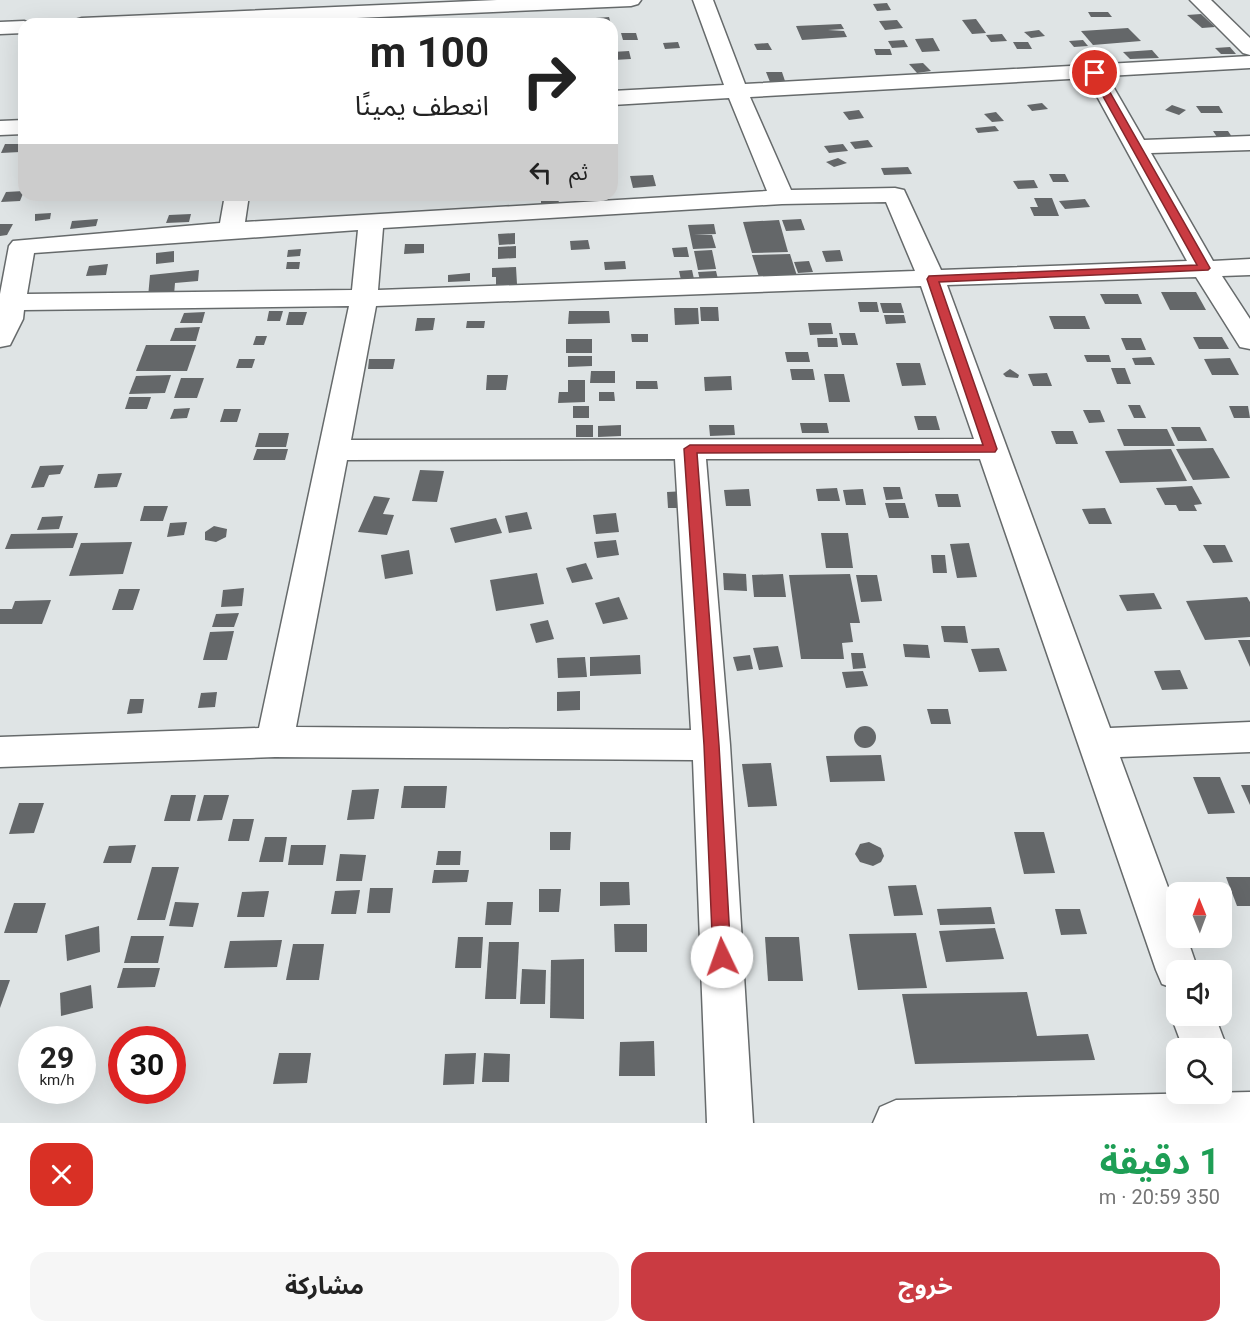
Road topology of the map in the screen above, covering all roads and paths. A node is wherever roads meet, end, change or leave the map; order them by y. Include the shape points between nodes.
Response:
1 (631, 0) edge
2 (704, 0) edge
3 (1200, 0) edge
4 (261, 13) edge
5 (180, 18) edge
6 (18, 27) edge
7 (0, 28) edge
8 (1250, 49) edge
9 (1250, 62) edge
10 (1095, 73) junction
11 (736, 91) junction
12 (618, 98) edge
13 (18, 127) edge
14 (0, 128) edge
15 (1250, 143) edge
16 (1136, 147) junction
17 (782, 197) junction
18 (236, 201) edge
19 (371, 221) junction
20 (231, 230) junction
21 (1250, 267) edge
22 (1204, 268) junction
23 (932, 279) junction
24 (364, 298) junction
25 (6, 302) edge
26 (0, 339) edge
27 (1250, 341) edge
28 (690, 449) junction
29 (991, 449) junction
30 (334, 450) junction
31 (1250, 737) edge
32 (274, 742) junction
33 (1098, 743) junction
34 (711, 745) junction
35 (0, 752) edge
36 (1174, 960) edge
37 (1232, 1112) edge
38 (730, 1123) edge
39 (896, 1123) edge

1 - 4 street
2 - 11 street
3 - 8 street
4 - 5 street
6 - 7 street
9 - 10 street
10 - 11 street
10 - 16 street
11 - 12 street
11 - 17 street
13 - 14 street
15 - 16 street
16 - 22 street
17 - 19 street
17 - 23 street via 895,195
18 - 20 street
19 - 20 street
19 - 24 street
20 - 25 street via 22,246
21 - 22 street
22 - 23 street
22 - 27 street
23 - 24 street
23 - 29 street
24 - 25 street
24 - 30 street
25 - 26 street via 9,318
28 - 29 street
28 - 30 street
28 - 34 street
29 - 33 street
30 - 32 street
31 - 33 street
32 - 34 street
32 - 35 street
33 - 36 street
34 - 38 street
37 - 39 street

